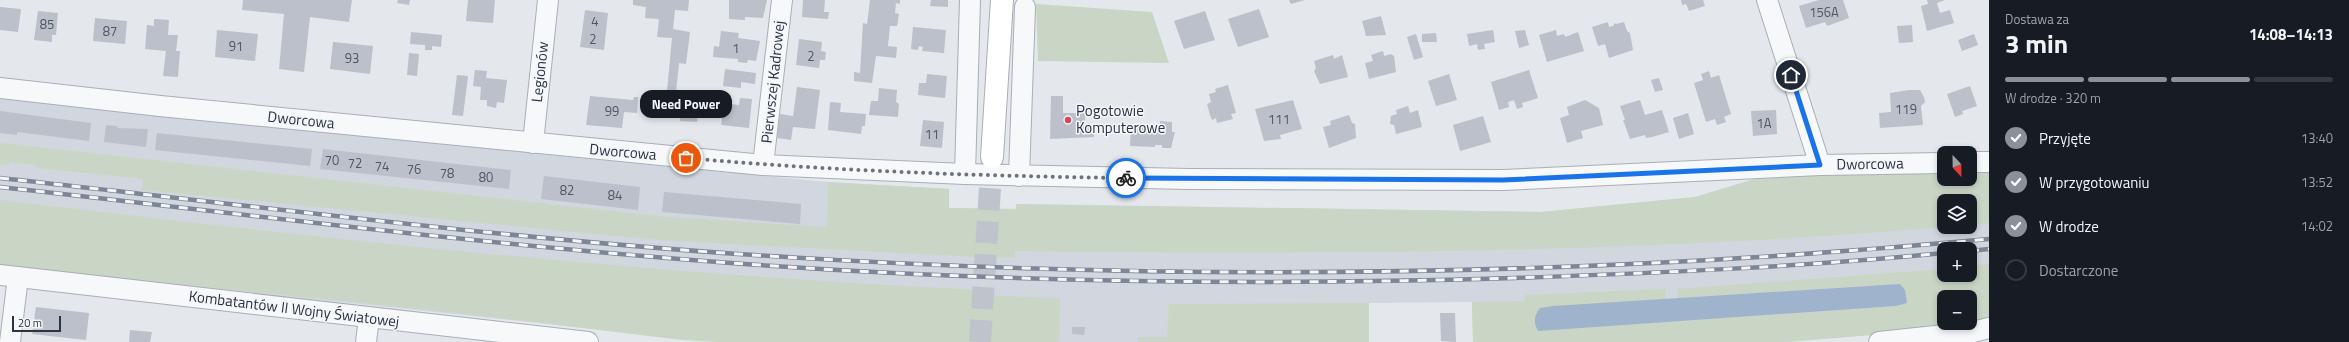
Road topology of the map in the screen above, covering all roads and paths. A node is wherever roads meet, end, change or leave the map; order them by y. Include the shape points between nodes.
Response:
1 (548, 0) edge
2 (782, 0) edge
3 (970, 0) edge
4 (1002, 0) edge
5 (1767, 0) edge
6 (1025, 8) dead end
7 (0, 88) edge
8 (533, 143) junction
9 (992, 157) tunnel mouth
10 (1977, 162) edge
11 (1989, 162) edge
12 (1937, 163) edge
13 (763, 164) junction
14 (1820, 165) junction
15 (965, 174) junction
16 (1019, 176) junction
17 (9, 276) edge
18 (369, 318) junction
19 (1989, 328) edge
20 (10, 342) edge
21 (366, 342) edge
22 (588, 342) edge
23 (1879, 342) edge

1 - 8 street, Legionów
2 - 13 street, Pierwszej Kadrowej
3 - 15 street
4 - 9 main road
5 - 14 street
6 - 16 street
7 - 8 street, Dworcowa
8 - 13 street, Dworcowa
10 - 11 street
12 - 14 street, Dworcowa
13 - 15 street, Dworcowa
14 - 16 street, Dworcowa via 1503,180
15 - 16 street, Dworcowa
17 - 18 street, Kombatantów II Wojny Światowej
17 - 20 street
18 - 21 street
18 - 22 street, Kombatantów II Wojny Światowej
19 - 23 street

